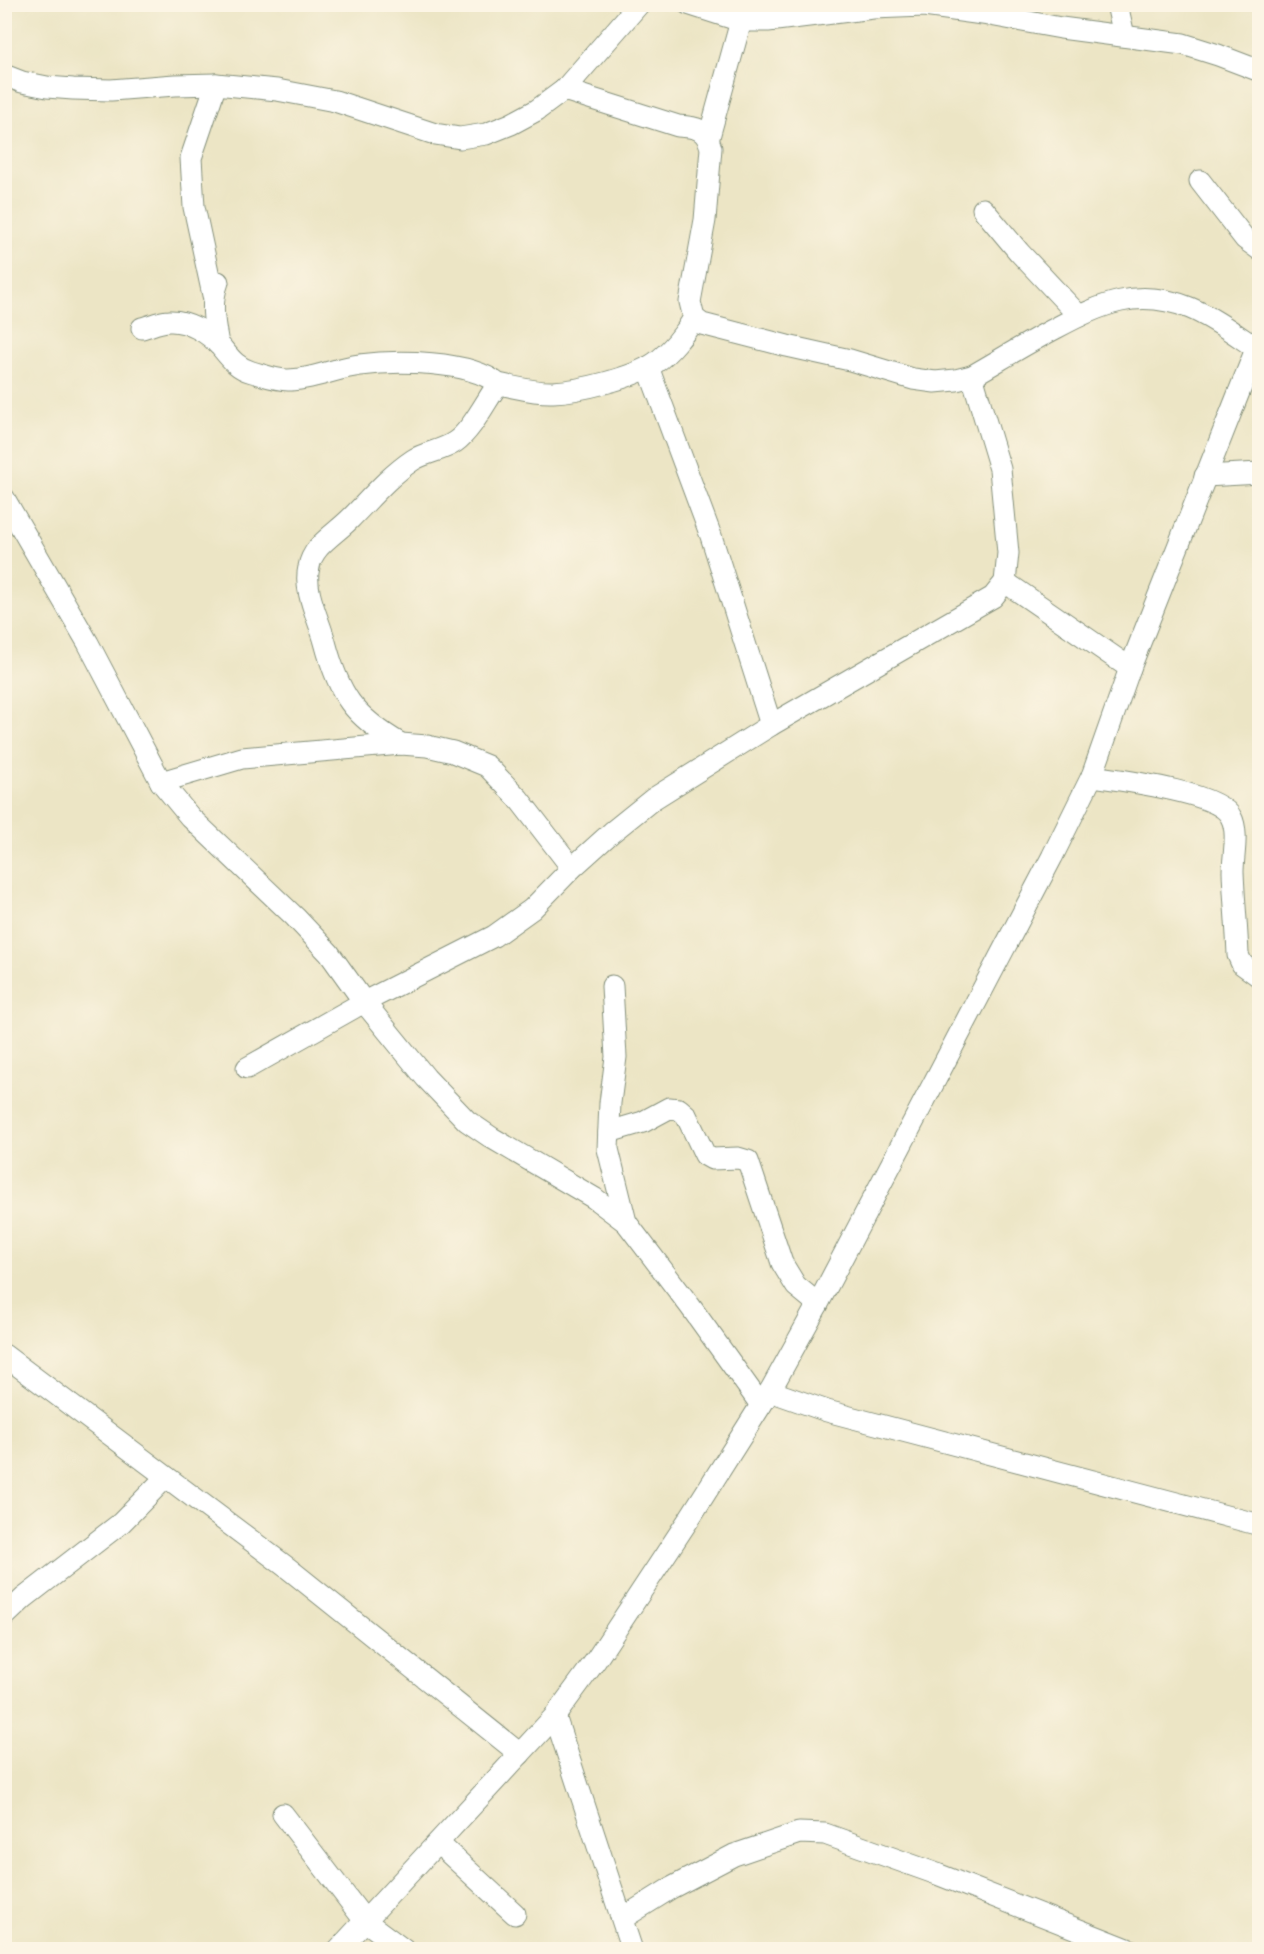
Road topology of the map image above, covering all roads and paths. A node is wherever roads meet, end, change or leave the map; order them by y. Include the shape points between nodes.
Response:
1 (639, 4) edge
2 (688, 4) edge
3 (1117, 4) edge
4 (741, 21) junction
5 (1124, 36) junction
6 (1260, 71) edge
7 (4, 75) edge
8 (216, 84) junction
9 (564, 90) junction
10 (709, 137) junction
11 (1200, 181) dead end
12 (983, 209) dead end
13 (1260, 250) edge
14 (222, 274) dead end
15 (213, 295) junction
16 (1079, 316) junction
17 (694, 318) junction
18 (142, 328) dead end
19 (218, 344) junction
20 (1258, 344) edge
21 (648, 367) junction
22 (972, 376) junction
23 (498, 384) junction
24 (1260, 473) edge
25 (1205, 476) junction
26 (4, 498) edge
27 (1005, 582) junction
28 (1130, 668) junction
29 (771, 725) junction
30 (401, 744) junction
31 (1092, 776) junction
32 (160, 782) junction
33 (572, 868) junction
34 (1260, 976) edge
35 (612, 986) dead end
36 (364, 1002) junction
37 (247, 1068) dead end
38 (609, 1132) junction
39 (626, 1222) junction
40 (818, 1304) junction
41 (4, 1355) edge
42 (765, 1398) junction
43 (166, 1477) junction
44 (1260, 1525) edge
45 (4, 1617) edge
46 (555, 1716) junction
47 (520, 1754) junction
48 (283, 1814) dead end
49 (438, 1843) junction
50 (515, 1914) dead end
51 (623, 1918) junction
52 (365, 1921) junction
53 (1094, 1943) edge
54 (338, 1950) edge
55 (404, 1950) edge
56 (632, 1950) edge
57 (1130, 1950) edge

1 - 9 street
2 - 4 street
3 - 5 street
4 - 5 street via 924,6
4 - 10 street
5 - 6 street via 1183,44
7 - 8 street via 73,89
8 - 9 street via 335,101 435,134 460,138 512,124
8 - 15 street via 191,158 194,207
9 - 10 street via 703,131
10 - 17 street via 705,220 690,302
11 - 13 street via 1245,239
12 - 16 street
14 - 15 street
15 - 19 street
16 - 20 street via 1120,301 1162,300 1189,308
16 - 22 street
17 - 21 street via 672,346
17 - 22 street via 702,324 913,379 935,382
18 - 19 street via 169,321 188,324
19 - 23 street via 236,365 286,380 358,365 444,364 471,369
20 - 25 street
21 - 23 street via 606,382 560,391
21 - 29 street via 711,536
22 - 27 street via 1000,469 1008,553
23 - 30 street via 454,443 416,458 393,475 318,548 308,569 312,600 345,696 375,729
24 - 25 street
25 - 28 street
26 - 32 street via 88,643
27 - 28 street
27 - 29 street via 993,597
28 - 31 street
29 - 33 street via 653,799
30 - 32 street via 243,758
30 - 33 street via 453,752 487,766 518,798
31 - 34 street via 1196,796 1217,804 1230,815 1234,828 1238,955 1242,964
31 - 40 street
32 - 36 street via 190,818 329,953
33 - 36 street via 532,909 494,936
35 - 38 street via 616,1057
36 - 37 street
36 - 39 street via 467,1121 594,1198
38 - 39 street via 608,1149
38 - 40 street via 643,1122 669,1108 679,1109 686,1115 705,1155 748,1161 782,1263 796,1286
39 - 42 street
40 - 42 street
41 - 43 street
42 - 44 street
42 - 46 street via 596,1660
43 - 45 street via 121,1523
43 - 47 street via 289,1569
46 - 47 street
46 - 51 street
47 - 49 street
48 - 52 street
49 - 50 street
49 - 52 street
51 - 53 street via 734,1855 799,1833 825,1834 937,1874
51 - 56 street
52 - 54 street
52 - 55 street
53 - 57 street

